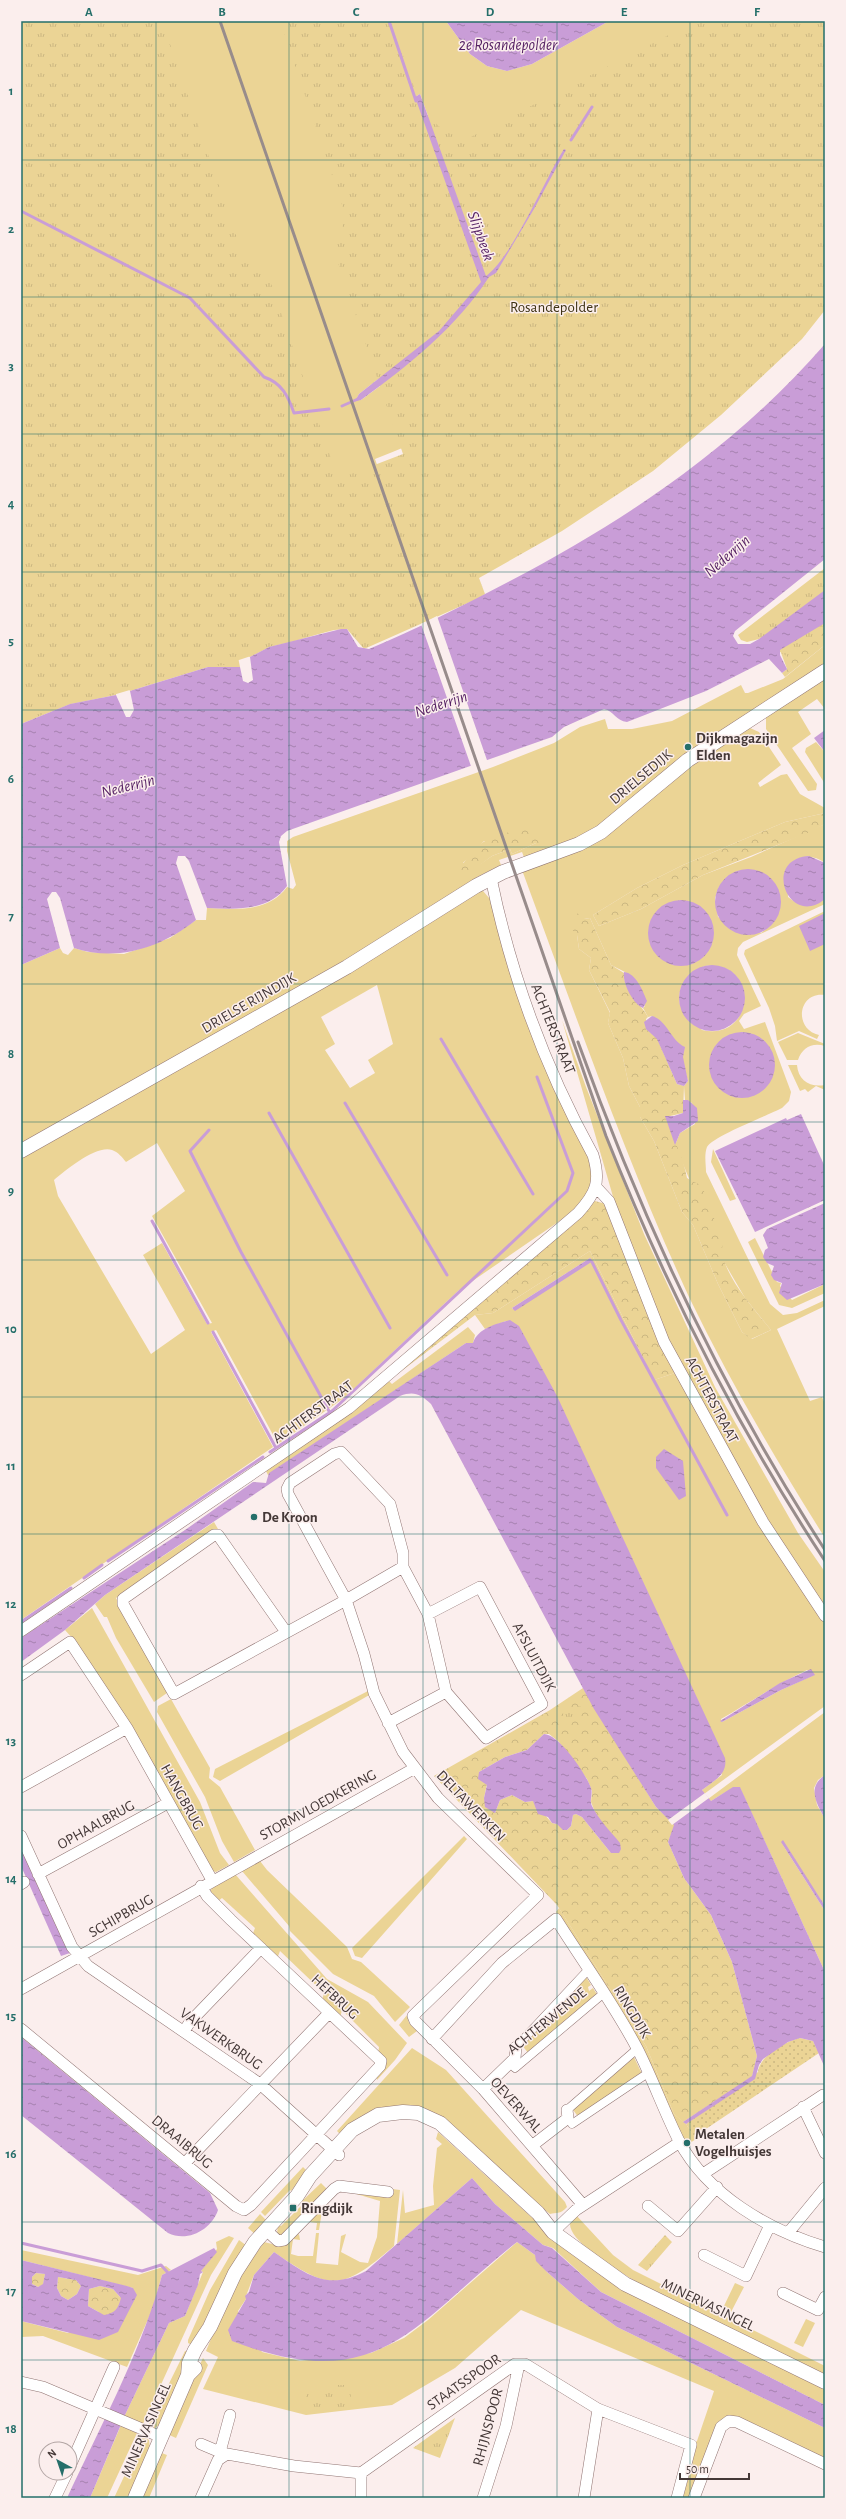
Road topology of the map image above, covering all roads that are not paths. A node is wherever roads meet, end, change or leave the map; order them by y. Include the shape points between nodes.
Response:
1 (825, 671) edge
2 (491, 878) junction
3 (21, 1151) edge
4 (596, 1187) junction
5 (403, 1567) junction
6 (346, 1600) junction
7 (428, 1614) junction
8 (825, 1616) edge
9 (21, 1631) edge
10 (286, 1632) junction
11 (21, 1675) edge
12 (446, 1692) junction
13 (388, 1723) junction
14 (127, 1728) junction
15 (415, 1768) junction
16 (21, 1787) edge
17 (168, 1803) junction
18 (21, 1836) edge
19 (235, 1868) joint
20 (38, 1874) junction
21 (212, 1880) junction
22 (201, 1886) junction
23 (261, 1948) junction
24 (79, 1957) junction
25 (588, 1970) junction
26 (21, 1989) edge
27 (604, 1993) junction
28 (329, 2013) junction
29 (21, 2029) edge
30 (422, 2029) joint
31 (184, 2031) junction
32 (432, 2039) junction
33 (516, 2047) joint
34 (637, 2049) junction
35 (510, 2063) junction
36 (648, 2073) junction
37 (260, 2084) junction
38 (483, 2089) junction
39 (824, 2095) dead end
40 (803, 2107) junction
41 (567, 2114) junction
42 (316, 2134) junction
43 (680, 2142) junction
44 (533, 2145) junction
45 (336, 2153) junction
46 (825, 2153) edge
47 (185, 2163) junction
48 (703, 2174) junction
49 (717, 2188) junction
50 (825, 2188) edge
51 (388, 2192) dead end
52 (583, 2205) junction
53 (648, 2206) dead end
54 (770, 2225) junction
55 (556, 2228) junction
56 (266, 2230) junction
57 (788, 2234) junction
58 (825, 2246) edge
59 (704, 2255) dead end
60 (783, 2293) dead end
61 (825, 2297) edge
62 (519, 2364) junction
63 (114, 2367) dead end
64 (21, 2382) edge
65 (825, 2382) edge
66 (598, 2409) junction
67 (99, 2410) junction
68 (230, 2415) dead end
69 (161, 2437) junction
70 (201, 2444) dead end
71 (78, 2451) edge
72 (221, 2454) junction
73 (825, 2464) edge
74 (361, 2473) junction
75 (63, 2481) edge
76 (55, 2498) edge
77 (135, 2498) edge
78 (201, 2498) edge
79 (361, 2498) edge
80 (483, 2498) edge
81 (584, 2498) edge
82 (677, 2498) edge
83 (694, 2498) edge

1 - 2 street, DRIELSEDIJK via 683,763 601,832 573,846
2 - 3 street, DRIELSE RIJNDIJK via 340,971
2 - 4 street, ACHTERSTRAAT via 503,936 533,1028 592,1155 597,1170
4 - 8 street, ACHTERSTRAAT via 609,1201 664,1342 763,1522
4 - 9 street, ACHTERSTRAAT via 590,1200 578,1214 349,1408
5 - 6 street
5 - 6 street, DELTAWERKEN via 403,1553 390,1504 345,1454 334,1454 290,1484 287,1489
5 - 7 street, AFSLUITDIJK
6 - 10 street
6 - 13 street, DELTAWERKEN via 374,1693
7 - 12 street, AFSLUITDIJK
7 - 12 street, AFSLUITDIJK via 480,1587 542,1704 486,1738
10 - 10 street via 174,1694 123,1604 123,1599 214,1535 220,1537
11 - 14 street, HANGBRUG via 70,1642
12 - 13 street
13 - 15 street, DELTAWERKEN via 403,1752
14 - 16 street
14 - 17 street, HANGBRUG
15 - 19 street, STORMVLOEDKERING
15 - 30 street, DELTAWERKEN via 438,1798 538,1895 413,2016
17 - 20 street, OPHAALBRUG
17 - 21 street, HANGBRUG
18 - 20 street
19 - 21 street, SCHIPBRUG
20 - 24 street via 57,1917
21 - 22 street, SCHIPBRUG
22 - 23 street, HEFBRUG via 207,1896
22 - 24 street, SCHIPBRUG
23 - 28 street, HEFBRUG
23 - 31 street
24 - 26 street, SCHIPBRUG
24 - 31 street, VAKWERKBRUG via 88,1966
25 - 27 street, RINGDIJK
25 - 32 street, RINGDIJK via 556,1919 502,1963
25 - 33 street, ACHTERWENDE
27 - 34 street, RINGDIJK
27 - 35 street, ACHTERWENDE via 515,2068
28 - 37 street
28 - 42 street, HEFBRUG via 381,2062
29 - 47 street, DRAAIBRUG
30 - 32 street, OEVERWAL
31 - 37 street, VAKWERKBRUG
32 - 38 street, OEVERWAL
33 - 35 street, ACHTERWENDE via 515,2058
34 - 36 street, RINGDIJK
34 - 41 street
35 - 38 street, ACHTERWENDE
36 - 41 street via 572,2124
36 - 43 street, RINGDIJK
37 - 42 street, VAKWERKBRUG
37 - 47 street
38 - 44 street, OEVERWAL
39 - 40 street
40 - 46 street
40 - 48 street
41 - 44 street
42 - 45 street, VAKWERKBRUG
42 - 47 street, DRAAIBRUG via 244,2210
43 - 48 street, RINGDIJK
43 - 52 street
44 - 52 street, OEVERWAL
45 - 55 street, MINERVASINGEL via 360,2134 383,2122 411,2120 447,2131
45 - 56 street, MINERVASINGEL via 307,2190 296,2196
48 - 49 street, RINGDIJK
49 - 53 street via 678,2231
49 - 54 street, RINGDIJK via 742,2208
50 - 57 street
51 - 56 street via 339,2186 284,2240 278,2241
52 - 55 street
54 - 57 street, RINGDIJK
54 - 59 street via 746,2276
55 - 65 street, MINERVASINGEL via 580,2251 625,2284
56 - 69 street, MINERVASINGEL via 235,2273 210,2327 201,2339
57 - 58 street, RINGDIJK
60 - 61 street via 818,2310
62 - 66 street, STAATSSPOOR via 525,2364
62 - 74 street, STAATSSPOOR via 515,2364
62 - 80 street, RHIJNSPOOR via 506,2426
63 - 67 street
64 - 67 street via 43,2387
66 - 81 street
66 - 82 street, STAATSSPOOR via 691,2445
67 - 69 street
67 - 71 street
68 - 72 street
69 - 77 street, MINERVASINGEL
70 - 72 street
72 - 74 street via 294,2466
72 - 78 street
73 - 83 street via 737,2422 729,2421 721,2427
74 - 79 street
75 - 76 street

